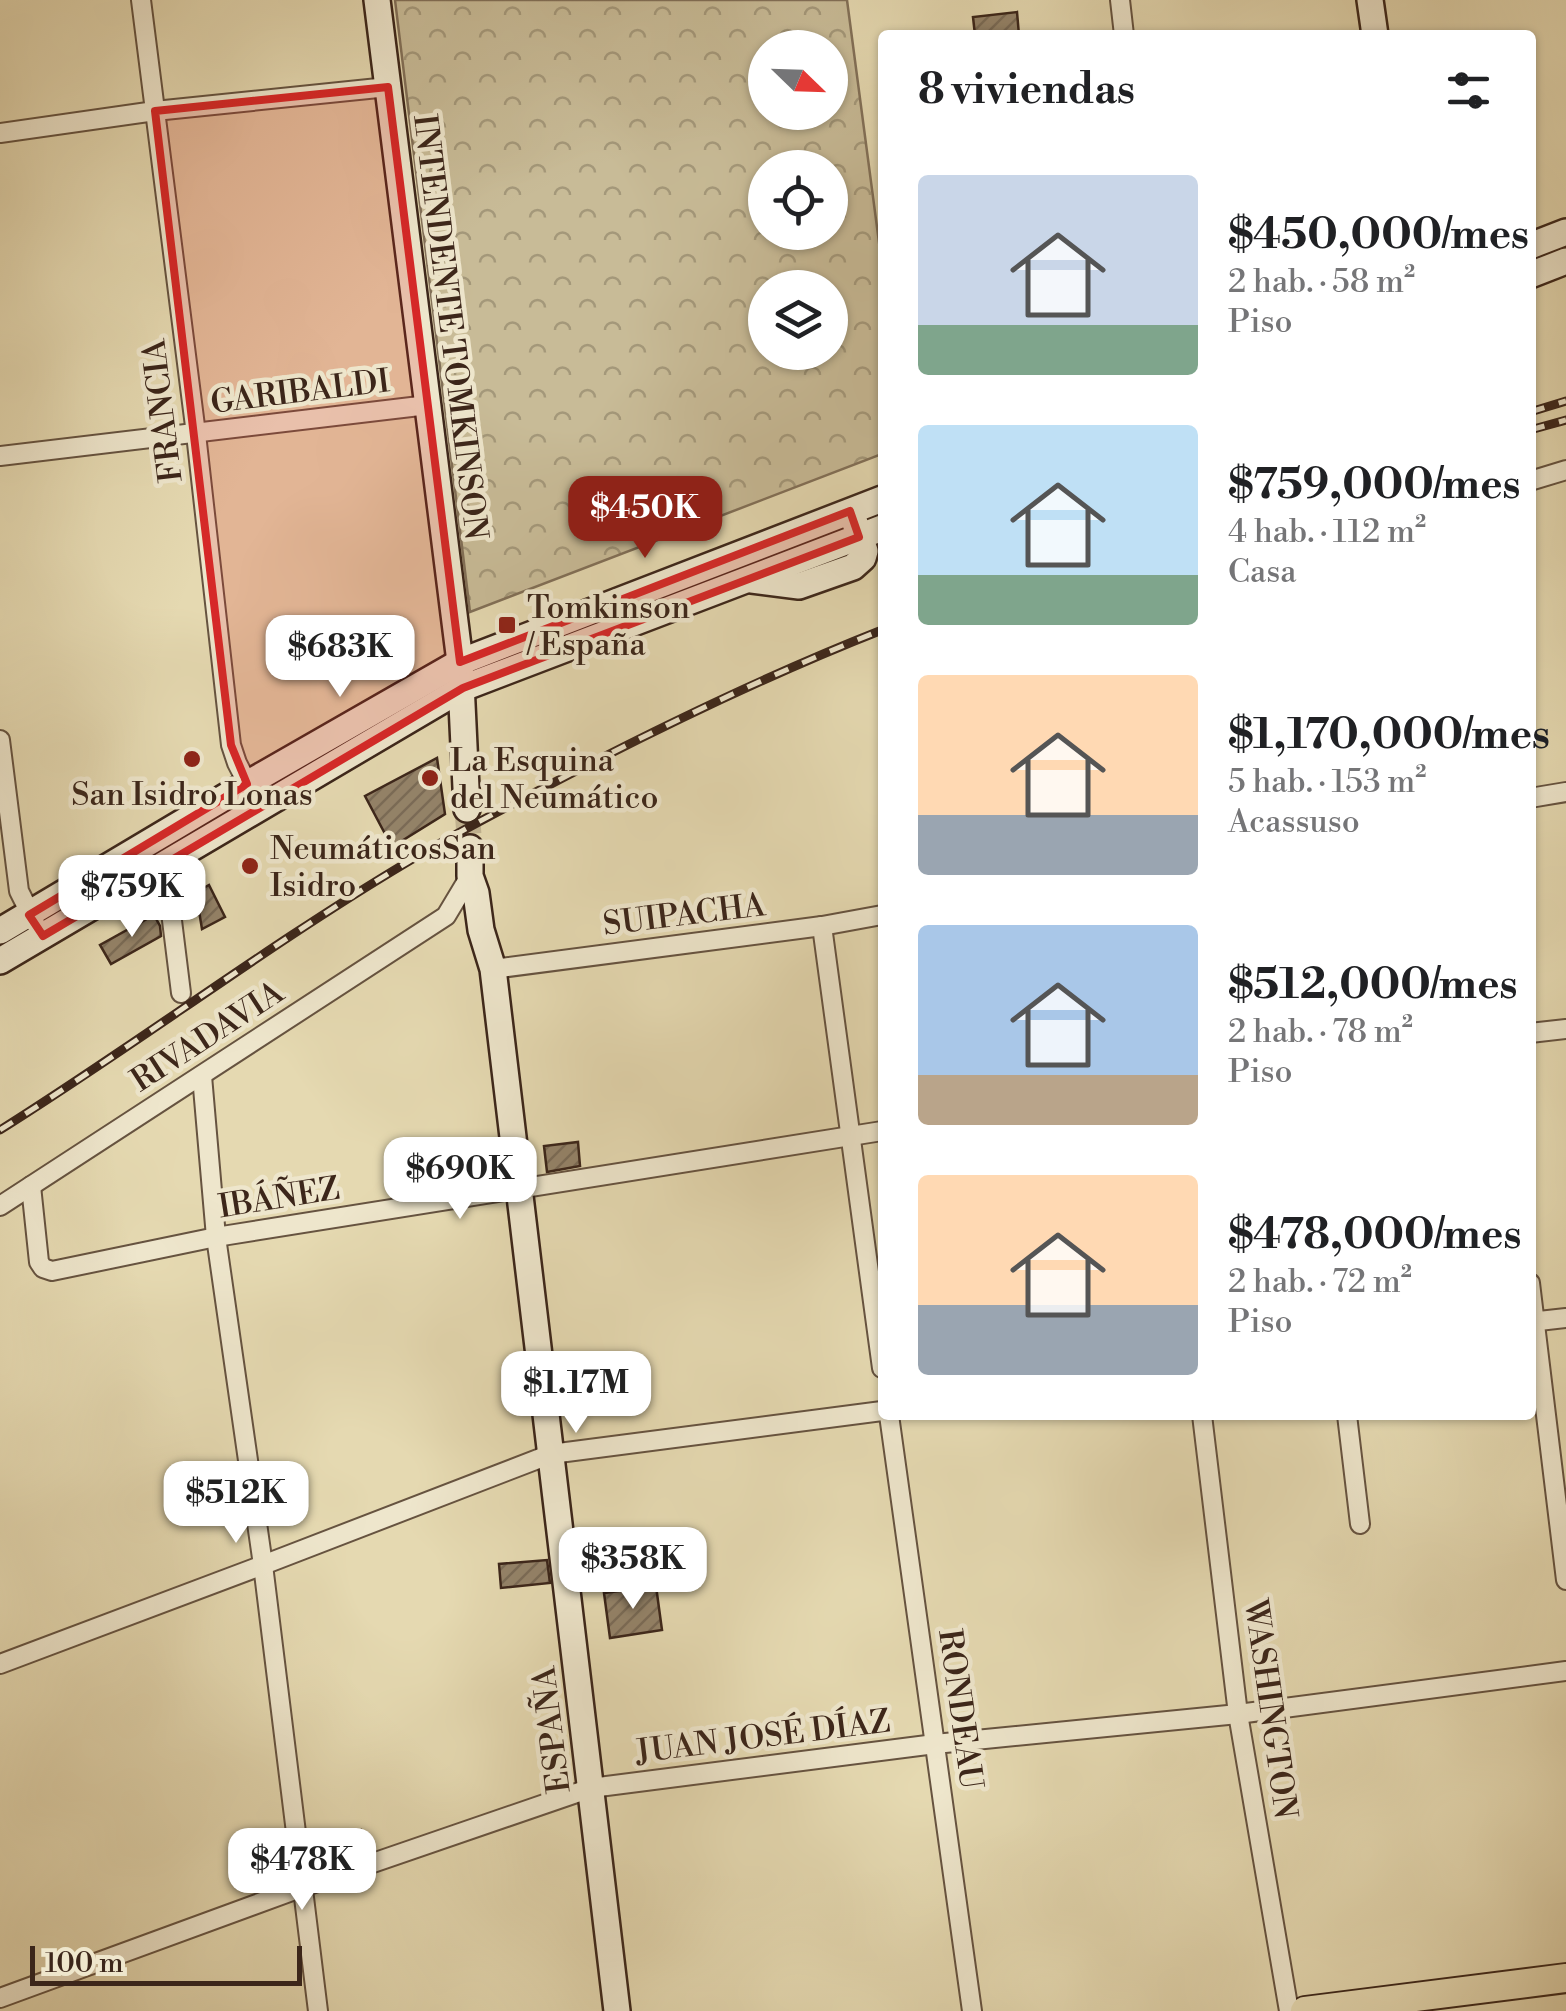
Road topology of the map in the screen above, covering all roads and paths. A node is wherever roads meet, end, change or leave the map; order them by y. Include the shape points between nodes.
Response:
1 (141, 0) edge
2 (378, 0) edge
3 (1120, 0) edge
4 (1370, 0) edge
5 (1123, 30) edge
6 (1374, 30) edge
7 (388, 86) junction
8 (155, 111) junction
9 (0, 133) edge
10 (1566, 232) edge
11 (1536, 244) edge
12 (1566, 261) edge
13 (1536, 272) edge
14 (428, 405) junction
15 (196, 434) junction
16 (0, 456) edge
17 (1566, 470) edge
18 (1536, 479) edge
19 (878, 500) edge
20 (850, 511) junction
21 (871, 532) edge
22 (462, 675) junction
23 (0, 740) edge
24 (247, 784) junction
25 (1566, 792) edge
26 (1536, 797) edge
27 (262, 808) junction
28 (467, 809) tunnel mouth
29 (470, 848) tunnel mouth
30 (165, 864) junction
31 (470, 876) junction
32 (878, 915) edge
33 (446, 916) junction
34 (36, 926) junction
35 (822, 926) junction
36 (481, 930) junction
37 (0, 932) edge
38 (0, 961) edge
39 (493, 969) junction
40 (181, 992) dead end
41 (1566, 1029) edge
42 (1536, 1033) edge
43 (202, 1076) junction
44 (878, 1132) edge
45 (850, 1136) junction
46 (32, 1186) junction
47 (518, 1189) junction
48 (0, 1206) edge
49 (216, 1237) junction
50 (1566, 1318) edge
51 (1536, 1322) edge
52 (878, 1339) edge
53 (1536, 1352) edge
54 (878, 1411) edge
55 (890, 1420) edge
56 (1203, 1420) edge
57 (1348, 1420) edge
58 (551, 1454) junction
59 (1360, 1524) dead end
60 (263, 1566) junction
61 (1566, 1580) edge
62 (0, 1664) edge
63 (1566, 1671) edge
64 (1238, 1714) junction
65 (935, 1744) junction
66 (590, 1788) junction
67 (303, 1888) junction
68 (1566, 1978) edge
69 (0, 1998) edge
70 (318, 2011) edge
71 (617, 2011) edge
72 (972, 2011) edge
73 (1290, 2011) edge
74 (1305, 2011) edge

1 - 8 street, FRANCIA
2 - 7 main road, INTENDENTE TOMKINSON
3 - 5 street
4 - 6 main road
7 - 8 street
7 - 14 main road, INTENDENTE TOMKINSON
8 - 9 street
8 - 15 street, FRANCIA
10 - 11 main road
12 - 13 main road
14 - 15 street, GARIBALDI
14 - 22 main road, INTENDENTE TOMKINSON
15 - 16 street, GARIBALDI
15 - 24 street, FRANCIA via 231,746
17 - 18 street
19 - 20 main road
20 - 21 main road
20 - 22 main road
21 - 22 main road via 854,567 798,586 747,580
22 - 24 main road
22 - 27 main road
22 - 28 main road
23 - 34 street via 20,890
24 - 27 street, FRANCIA
24 - 34 main road
25 - 26 street
27 - 30 main road
29 - 31 main road, ESPAÑA
30 - 34 main road
30 - 40 street
31 - 33 street, RIVADAVIA
31 - 36 main road, ESPAÑA
32 - 35 street, SUIPACHA
33 - 36 street via 461,916
33 - 43 street, RIVADAVIA
34 - 37 main road
34 - 38 main road
35 - 39 street, SUIPACHA
35 - 45 street
36 - 39 main road, ESPAÑA
39 - 47 main road, ESPAÑA
41 - 42 street
43 - 46 street, RIVADAVIA
43 - 49 street
44 - 45 street, IBÁÑEZ
45 - 47 street, IBÁÑEZ
45 - 52 street
46 - 48 street, RIVADAVIA
46 - 49 street, IBÁÑEZ via 39,1262 52,1271
47 - 49 street, IBÁÑEZ
47 - 58 main road, ESPAÑA
49 - 60 street
50 - 51 street
53 - 61 street
54 - 58 street
55 - 65 street, RONDEAU
56 - 64 street, WASHINGTON
57 - 59 street
58 - 60 street
58 - 66 main road, ESPAÑA
60 - 62 street
60 - 67 street
63 - 64 street, JUAN JOSÉ DÍAZ
64 - 65 street, JUAN JOSÉ DÍAZ
64 - 73 street, WASHINGTON
65 - 66 street, JUAN JOSÉ DÍAZ
65 - 72 street, RONDEAU
66 - 67 street, JUAN JOSÉ DÍAZ
66 - 71 main road, ESPAÑA
67 - 69 street, JUAN JOSÉ DÍAZ
67 - 70 street
68 - 74 main road

